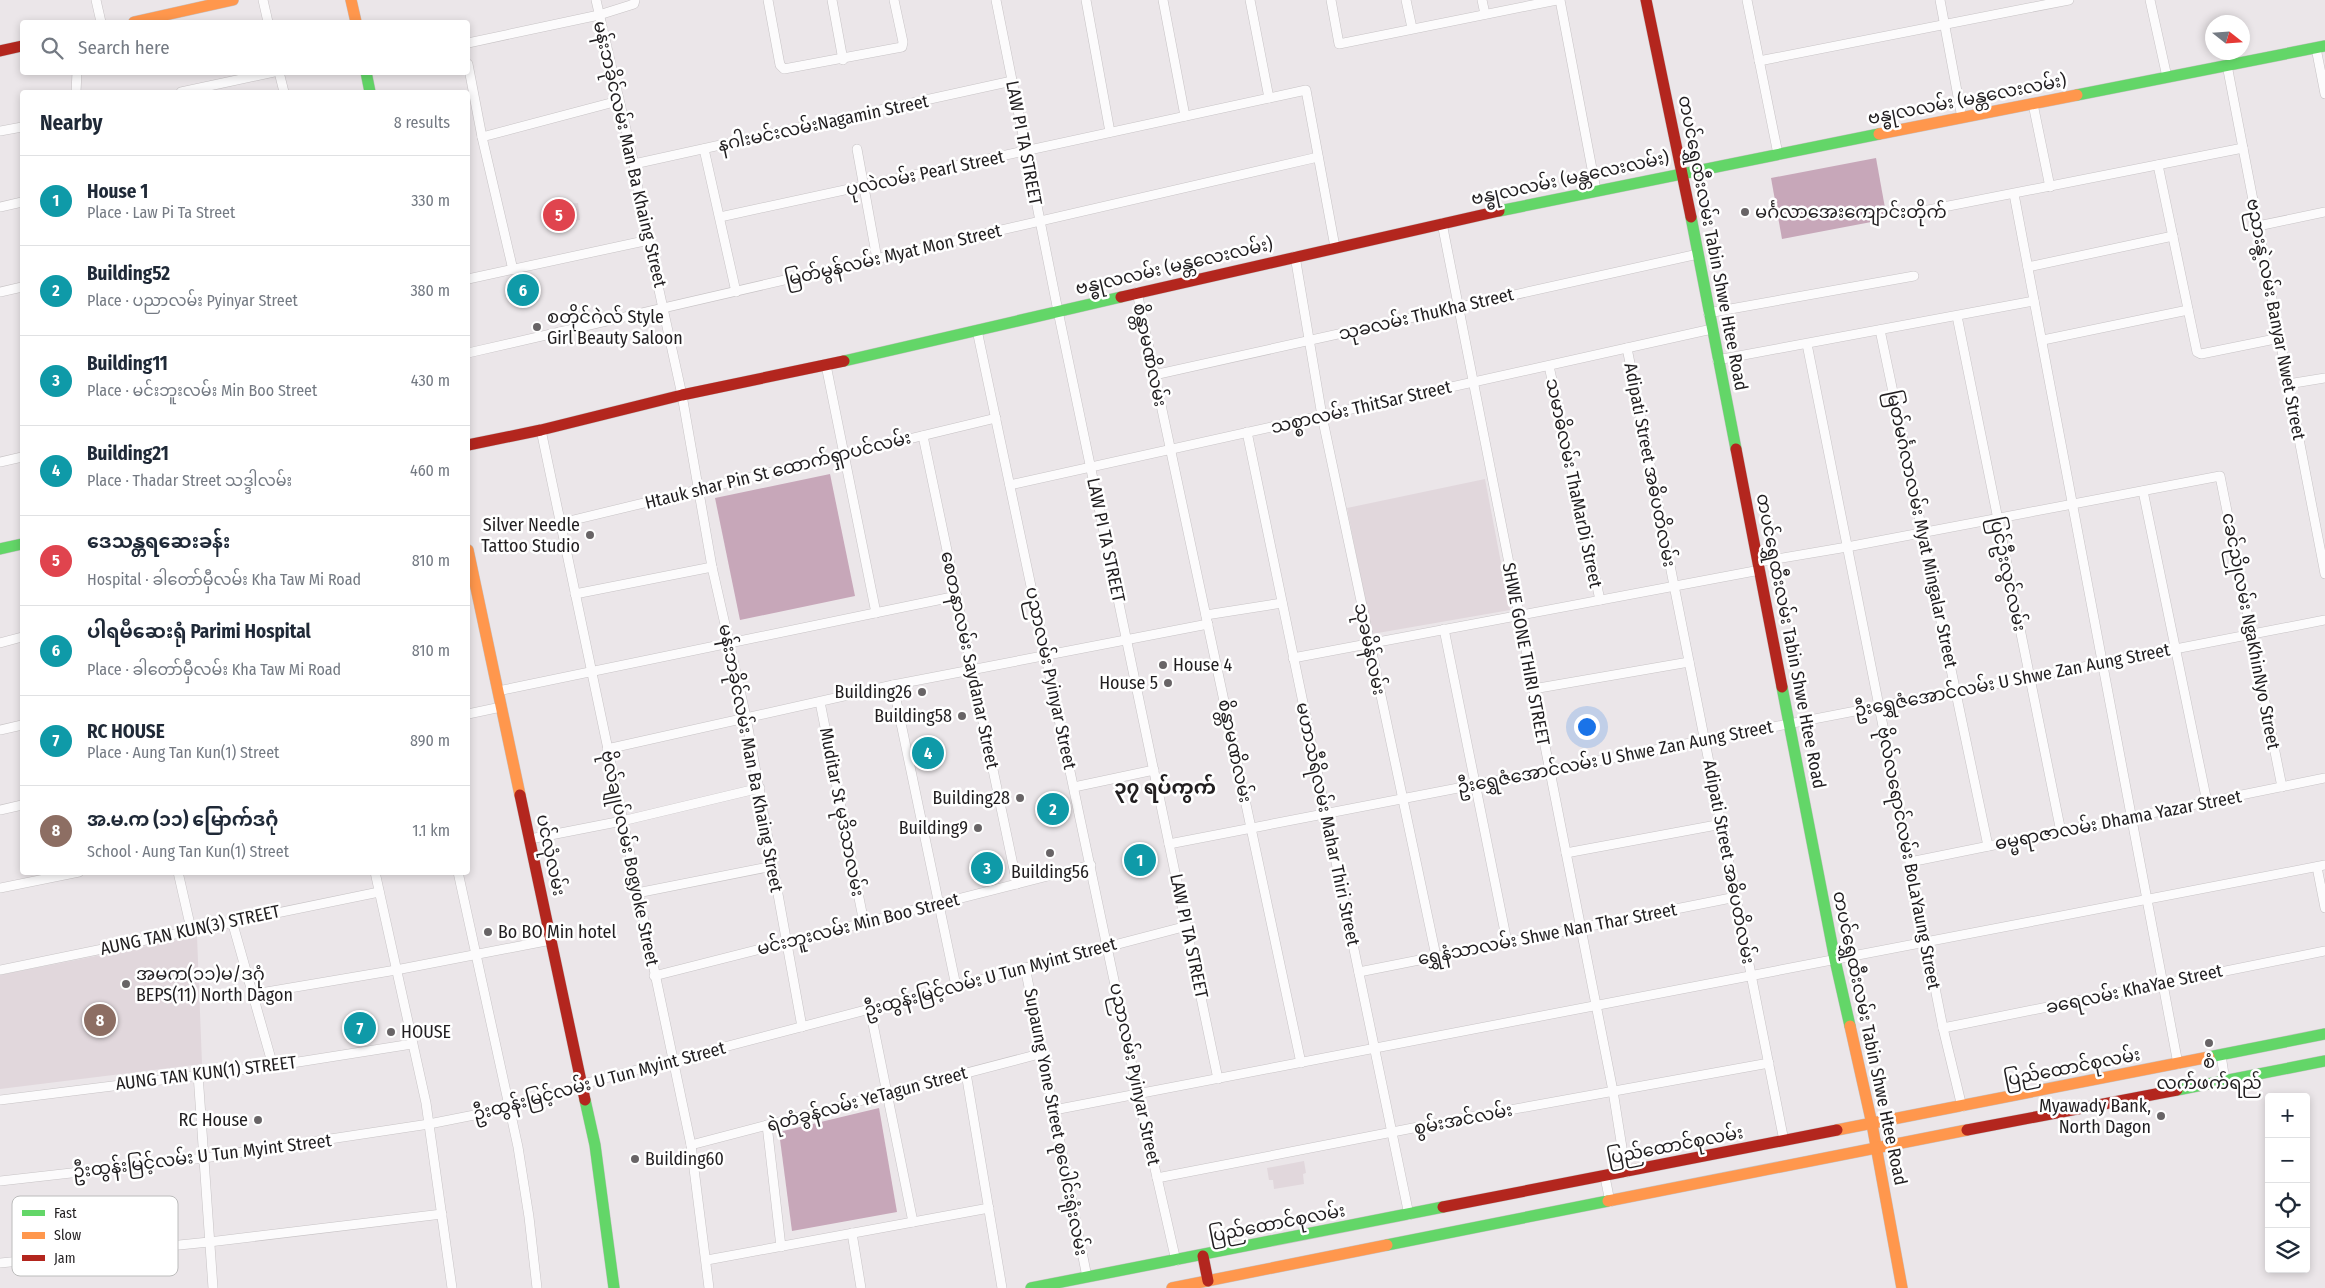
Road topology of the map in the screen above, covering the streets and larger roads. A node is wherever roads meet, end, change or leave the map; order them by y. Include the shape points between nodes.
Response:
1 (96, 0) edge
2 (233, 0) edge
3 (263, 0) edge
4 (351, 0) edge
5 (596, 0) edge
6 (635, 0) edge
7 (768, 0) edge
8 (832, 0) edge
9 (894, 0) edge
10 (996, 0) edge
11 (1086, 0) edge
12 (1164, 0) edge
13 (1250, 0) edge
14 (1330, 0) edge
15 (1406, 0) edge
16 (1482, 0) edge
17 (1559, 0) edge
18 (1646, 0) edge
19 (1747, 0) edge
20 (1940, 0) edge
21 (2069, 0) edge
22 (2150, 0) edge
23 (1485, 14) junction
24 (599, 15) junction
25 (101, 20) edge
26 (143, 20) edge
27 (268, 20) edge
28 (356, 20) edge
29 (1944, 24) junction
30 (1412, 28) junction
31 (470, 43) edge
32 (20, 46) edge
33 (2321, 47) edge
34 (0, 51) edge
35 (843, 60) junction
36 (1759, 61) junction
37 (2227, 65) junction
38 (470, 74) edge
39 (77, 75) edge
40 (260, 75) edge
41 (280, 75) edge
42 (367, 75) edge
43 (2167, 77) junction
44 (1012, 81) junction
45 (76, 90) edge
46 (190, 90) edge
47 (284, 90) edge
48 (370, 90) edge
49 (2325, 94) edge
50 (1269, 98) junction
51 (618, 101) junction
52 (2033, 104) junction
53 (1186, 116) junction
54 (1962, 118) junction
55 (20, 127) edge
56 (0, 132) edge
57 (1110, 132) junction
58 (482, 137) junction
59 (2243, 148) junction
60 (704, 149) junction
61 (857, 149) dead end
62 (1026, 151) junction
63 (1778, 154) junction
64 (1318, 158) junction
65 (634, 164) junction
66 (2158, 165) junction
67 (1682, 172) junction
68 (863, 186) junction
69 (2050, 186) junction
70 (1596, 190) junction
71 (2014, 194) junction
72 (20, 202) edge
73 (0, 207) edge
74 (2325, 212) edge
75 (1908, 214) dead end
76 (720, 218) junction
77 (1040, 222) junction
78 (1442, 223) junction
79 (2258, 226) junction
80 (2173, 236) junction
81 (649, 240) junction
82 (1335, 246) junction
83 (1698, 254) junction
84 (1295, 256) junction
85 (877, 259) junction
86 (2028, 267) junction
87 (514, 270) junction
88 (1914, 276) dead end
89 (470, 279) edge
90 (20, 287) edge
91 (0, 292) edge
92 (736, 292) junction
93 (1137, 292) junction
94 (2034, 300) junction
95 (1458, 307) junction
96 (664, 308) junction
97 (2188, 310) junction
98 (1058, 311) junction
99 (1708, 313) junction
100 (1957, 316) junction
101 (977, 330) junction
102 (1712, 330) junction
103 (1880, 330) junction
104 (2280, 338) junction
105 (1309, 340) junction
106 (2043, 340) junction
107 (1807, 344) junction
108 (1627, 348) junction
109 (470, 353) edge
110 (1718, 360) junction
111 (826, 365) junction
112 (1549, 366) junction
113 (1154, 374) junction
114 (2325, 378) edge
115 (1473, 382) junction
116 (2288, 384) junction
117 (682, 395) junction
118 (1322, 416) junction
119 (996, 418) junction
120 (541, 430) junction
121 (1247, 432) junction
122 (923, 436) junction
123 (470, 445) edge
124 (1170, 449) junction
125 (844, 455) junction
126 (20, 457) edge
127 (0, 462) edge
128 (1090, 467) junction
129 (1010, 485) junction
130 (698, 490) junction
131 (2143, 491) junction
132 (2072, 504) junction
133 (1996, 519) junction
134 (561, 523) junction
135 (1923, 533) junction
136 (20, 544) edge
137 (1847, 547) junction
138 (0, 549) edge
139 (470, 559) edge
140 (1759, 566) junction
141 (712, 567) junction
142 (2325, 574) edge
143 (1674, 586) junction
144 (575, 594) junction
145 (957, 596) junction
146 (1600, 600) junction
147 (1282, 603) junction
148 (876, 613) junction
149 (1519, 615) junction
150 (1207, 620) junction
151 (2325, 620) edge
152 (1444, 629) junction
153 (2252, 634) junction
154 (20, 638) edge
155 (1126, 638) junction
156 (0, 643) edge
157 (1369, 643) junction
158 (728, 644) junction
159 (2176, 648) junction
160 (1046, 655) junction
161 (1293, 658) junction
162 (1689, 662) junction
163 (2102, 662) junction
164 (972, 670) junction
165 (591, 672) junction
166 (2029, 677) junction
167 (893, 686) junction
168 (1534, 689) junction
169 (498, 691) junction
170 (1956, 692) junction
171 (820, 702) junction
172 (1879, 706) junction
173 (501, 707) junction
174 (470, 714) edge
175 (746, 718) junction
176 (1789, 723) junction
177 (20, 725) edge
178 (0, 730) edge
179 (1705, 740) junction
180 (607, 749) junction
181 (1154, 770) junction
182 (1549, 770) junction
183 (2325, 778) edge
184 (1475, 784) junction
185 (1074, 787) junction
186 (2282, 787) junction
187 (760, 788) junction
188 (1403, 798) junction
189 (2207, 802) junction
190 (20, 805) edge
191 (0, 810) edge
192 (1326, 813) junction
193 (2131, 817) junction
194 (622, 821) junction
195 (1722, 824) junction
196 (1251, 828) junction
197 (2061, 832) junction
198 (530, 839) junction
199 (1169, 844) junction
200 (1988, 846) junction
201 (1566, 853) junction
202 (1910, 862) junction
203 (1091, 865) junction
204 (773, 866) junction
205 (2321, 866) edge
206 (64, 875) edge
207 (179, 875) edge
208 (376, 875) edge
209 (459, 875) edge
210 (1017, 884) junction
211 (0, 888) edge
212 (379, 892) junction
213 (637, 893) junction
214 (1736, 897) junction
215 (2146, 900) junction
216 (939, 904) junction
217 (2325, 908) edge
218 (232, 921) junction
219 (864, 923) junction
220 (1187, 926) junction
221 (1580, 928) junction
222 (191, 929) junction
223 (551, 940) junction
224 (787, 942) junction
225 (1507, 942) junction
226 (1926, 942) junction
227 (1108, 947) junction
228 (2325, 951) edge
229 (476, 954) junction
230 (1436, 956) junction
231 (1835, 960) junction
232 (1025, 967) junction
233 (0, 970) edge
234 (396, 970) junction
235 (1358, 972) junction
236 (654, 976) junction
237 (1752, 976) junction
238 (2162, 984) junction
239 (956, 986) junction
240 (254, 994) junction
241 (1596, 1006) junction
242 (870, 1009) junction
243 (802, 1027) junction
244 (1943, 1028) junction
245 (2325, 1034) edge
246 (412, 1044) junction
247 (1374, 1049) junction
248 (1043, 1053) junction
249 (2221, 1055) junction
250 (673, 1060) junction
251 (2325, 1062) edge
252 (1301, 1063) junction
253 (1769, 1063) junction
254 (2178, 1064) junction
255 (273, 1066) junction
256 (966, 1073) junction
257 (198, 1074) junction
258 (1218, 1079) junction
259 (2224, 1081) junction
260 (583, 1084) junction
261 (1612, 1091) junction
262 (887, 1094) junction
263 (1138, 1094) junction
264 (0, 1100) edge
265 (1962, 1107) junction
266 (510, 1108) junction
267 (1054, 1110) junction
268 (429, 1124) junction
269 (1872, 1124) junction
270 (767, 1126) junction
271 (1392, 1132) junction
272 (1784, 1141) junction
273 (691, 1146) junction
274 (1875, 1148) junction
275 (204, 1158) junction
276 (1626, 1173) junction
277 (1605, 1177) junction
278 (1157, 1178) junction
279 (0, 1181) edge
280 (1610, 1202) junction
281 (989, 1208) junction
282 (442, 1214) junction
283 (1408, 1215) junction
284 (913, 1222) junction
285 (852, 1233) junction
286 (209, 1242) junction
287 (178, 1245) edge
288 (781, 1247) junction
289 (1203, 1256) junction
290 (707, 1260) junction
291 (1176, 1261) junction
292 (1086, 1277) junction
293 (1208, 1281) junction
294 (213, 1288) edge
295 (452, 1288) edge
296 (537, 1288) edge
297 (614, 1288) edge
298 (709, 1288) edge
299 (861, 1288) edge
300 (1002, 1288) edge
301 (1031, 1288) edge
302 (1172, 1288) edge
303 (1902, 1288) edge

1 - 25 street
2 - 26 street
3 - 27 street
4 - 28 street
5 - 24 street, မန်းဘခိုင်လမ်း Man Ba Khaing Street
6 - 24 street via 634,4
7 - 35 street via 780,65 784,69
8 - 35 street
9 - 35 street via 902,47
10 - 44 street, LAW PI TA STREET
11 - 57 street
12 - 53 street
13 - 50 street
14 - 30 street via 1339,44
15 - 30 street
16 - 23 street
17 - 23 street
17 - 70 street
18 - 67 street, တပင်ရွှေထီးလမ်း Tabin Shwe Htee Road
19 - 36 street
20 - 29 street
21 - 29 street
22 - 43 street
23 - 30 street
24 - 31 street
24 - 51 street, မန်းဘခိုင်လမ်း Man Ba Khaing Street
29 - 36 street
29 - 54 street
32 - 34 street
33 - 37 street, ဗန္ဓုလလမ်း (မန္တလေးလမ်း)
33 - 49 street
36 - 63 street
37 - 43 street, ဗန္ဓုလလမ်း (မန္တလေးလမ်း)
37 - 59 street, ဗညားနွဲ့လမ်း Banyar Nwet Street
38 - 58 street
39 - 45 street
40 - 46 street
41 - 47 street
42 - 48 street
43 - 52 street, ဗန္ဓုလလမ်း (မန္တလေးလမ်း)
44 - 60 street, နဂါးမင်းလမ်းNagamin Street
44 - 62 street, LAW PI TA STREET
50 - 53 street, ပုလဲလမ်း Pearl Street
50 - 64 street, ပုလဲလမ်း Pearl Street via 1306,90
51 - 58 street
51 - 65 street, မန်းဘခိုင်လမ်း Man Ba Khaing Street
52 - 54 street, ဗန္ဓုလလမ်း (မန္တလေးလမ်း)
52 - 69 street
53 - 57 street, ပုလဲလမ်း Pearl Street
54 - 63 street, ဗန္ဓုလလမ်း (မန္တလေးလမ်း)
55 - 56 street
57 - 62 street, ပုလဲလမ်း Pearl Street
58 - 87 street
59 - 66 street
59 - 79 street, ဗညားနွဲ့လမ်း Banyar Nwet Street
60 - 65 street, နဂါးမင်းလမ်းNagamin Street
60 - 76 street
61 - 68 street
62 - 68 street, ပုလဲလမ်း Pearl Street
62 - 77 street, LAW PI TA STREET
63 - 67 street, ဗန္ဓုလလမ်း (မန္တလေးလမ်း)
64 - 77 street, မြတ်မွန်လမ်း Myat Mon Street
64 - 82 street
65 - 81 street, မန်းဘခိုင်လမ်း Man Ba Khaing Street
66 - 69 street
66 - 80 street
67 - 70 street, ဗန္ဓုလလမ်း (မန္တလေးလမ်း)
67 - 83 street, တပင်ရွှေထီးလမ်း Tabin Shwe Htee Road
68 - 76 street, ပုလဲလမ်း Pearl Street
68 - 85 street
69 - 71 street
70 - 78 street, ဗန္ဓုလလမ်း (မန္တလေးလမ်း)
71 - 75 street
71 - 86 street
72 - 73 street
74 - 79 street
76 - 92 street
77 - 85 street, မြတ်မွန်လမ်း Myat Mon Street
77 - 98 street, LAW PI TA STREET
78 - 82 street, ဗန္ဓုလလမ်း (မန္တလေးလမ်း)
78 - 95 street, SHWE GONE THIRI STREET
79 - 104 street, ဗညားနွဲ့လမ်း Banyar Nwet Street
80 - 86 street
80 - 97 street
81 - 87 street
81 - 96 street, မန်းဘခိုင်လမ်း Man Ba Khaing Street
82 - 84 street, ဗန္ဓုလလမ်း (မန္တလေးလမ်း)
83 - 95 street, သုခလမ်း ThuKha Street
83 - 99 street, တပင်ရွှေထီးလမ်း Tabin Shwe Htee Road
84 - 93 street, ဗန္ဓုလလမ်း (မန္တလေးလမ်း)
84 - 105 street, သုခမိန်လမ်း
85 - 92 street, မြတ်မွန်လမ်း Myat Mon Street
86 - 94 street
87 - 89 street
88 - 99 street
90 - 91 street
92 - 96 street, မြတ်မွန်လမ်း Myat Mon Street
93 - 98 street, ဗန္ဓုလလမ်း (မန္တလေးလမ်း)
93 - 113 street, စိန္တာမဏိလမ်း
94 - 100 street
94 - 106 street
95 - 105 street, သုခလမ်း ThuKha Street
95 - 115 street, SHWE GONE THIRI STREET
96 - 109 street, မြတ်မွန်လမ်း Myat Mon Street
96 - 117 street, မန်းဘခိုင်လမ်း Man Ba Khaing Street
97 - 104 street via 2198,354
97 - 106 street
98 - 101 street, ဗန္ဓုလလမ်း (မန္တလေးလမ်း)
98 - 128 street, LAW PI TA STREET
99 - 102 street, တပင်ရွှေထီးလမ်း Tabin Shwe Htee Road
100 - 103 street
100 - 133 street, ပြင်ဦးလွင်လမ်း
101 - 111 street, ဗန္ဓုလလမ်း (မန္တလေးလမ်း)
101 - 119 street, ပညာလမ်း Pyinyar Street
102 - 108 street, သစ္စာလမ်း ThitSar Street
102 - 110 street, တပင်ရွှေထီးလမ်း Tabin Shwe Htee Road
103 - 107 street
103 - 135 street, မြတ်မင်္ဂလာလမ်း Myat Mingalar Street
104 - 116 street, ဗညားနွဲ့လမ်း Banyar Nwet Street
105 - 113 street, သုခလမ်း ThuKha Street
105 - 118 street, သုခမိန်လမ်း
106 - 132 street
107 - 110 street
107 - 137 street, ဗိုလ်လရောင်လမ်း BoLaYaung Street
108 - 112 street, သစ္စာလမ်း ThitSar Street
108 - 143 street, Adipati Street အဓိပတိလမ်း
110 - 140 street, တပင်ရွှေထီးလမ်း Tabin Shwe Htee Road
111 - 117 street, ဗန္ဓုလလမ်း (မန္တလေးလမ်း)
111 - 125 street
112 - 115 street, သစ္စာလမ်း ThitSar Street
112 - 146 street, သမာဓိလမ်း ThaMarDi Street
113 - 124 street, စိန္တာမဏိလမ်း
114 - 116 street
115 - 118 street, သစ္စာလမ်း ThitSar Street
115 - 149 street, SHWE GONE THIRI STREET
116 - 142 street, ဗညားနွဲ့လမ်း Banyar Nwet Street
117 - 120 street, ဗန္ဓုလလမ်း (မန္တလေးလမ်း)
117 - 130 street, မန်းဘခိုင်လမ်း Man Ba Khaing Street
118 - 121 street, သစ္စာလမ်း ThitSar Street
118 - 157 street, သုခမိန်လမ်း
119 - 122 street, Htauk shar Pin St ထောက်ရှာပင်လမ်း
119 - 129 street, ပညာလမ်း Pyinyar Street
120 - 123 street, ဗန္ဓုလလမ်း (မန္တလေးလမ်း)
120 - 134 street, ဗိုလ်ချုပ်လမ်း Bogyoke Street
121 - 124 street, သစ္စာလမ်း ThitSar Street
121 - 147 street, မဟာသီရိလမ်း Mahar Thiri Street
122 - 125 street, Htauk shar Pin St ထောက်ရှာပင်လမ်း
122 - 145 street, စေတနာလမ်း Saydanar Street
124 - 128 street, သစ္စာလမ်း ThitSar Street
124 - 150 street, စိန္တာမဏိလမ်း
125 - 130 street, Htauk shar Pin St ထောက်ရှာပင်လမ်း
125 - 148 street
126 - 127 street
128 - 129 street, သစ္စာလမ်း ThitSar Street
128 - 155 street, LAW PI TA STREET
129 - 160 street, ပညာလမ်း Pyinyar Street
130 - 134 street, Htauk shar Pin St ထောက်ရှာပင်လမ်း
130 - 141 street, မန်းဘခိုင်လမ်း Man Ba Khaing Street
131 - 132 street
131 - 153 street, ငခင်ညိုလမ်း NgaKhinNyo Street via 2220,476
131 - 159 street
132 - 133 street
132 - 163 street
133 - 135 street
133 - 166 street, ပြင်ဦးလွင်လမ်း
134 - 144 street, ဗိုလ်ချုပ်လမ်း Bogyoke Street
135 - 137 street
135 - 170 street, မြတ်မင်္ဂလာလမ်း Myat Mingalar Street
136 - 138 street
137 - 140 street
137 - 172 street, ဗိုလ်လရောင်လမ်း BoLaYaung Street
139 - 169 street, ပင်လုံလမ်း
140 - 143 street
140 - 176 street, တပင်ရွှေထီးလမ်း Tabin Shwe Htee Road
141 - 144 street
141 - 158 street, မန်းဘခိုင်လမ်း Man Ba Khaing Street
143 - 146 street
143 - 162 street, Adipati Street အဓိပတိလမ်း
144 - 165 street, ဗိုလ်ချုပ်လမ်း Bogyoke Street
145 - 148 street
145 - 164 street, စေတနာလမ်း Saydanar Street
146 - 149 street
147 - 150 street
147 - 161 street, မဟာသီရိလမ်း Mahar Thiri Street
148 - 158 street
149 - 152 street
149 - 168 street, SHWE GONE THIRI STREET
150 - 155 street
150 - 196 street, စိန္တာမဏိလမ်း
151 - 153 street, ဦးရွှေဇံအောင်လမ်း U Shwe Zan Aung Street
152 - 157 street
152 - 184 street
153 - 159 street, ဦးရွှေဇံအောင်လမ်း U Shwe Zan Aung Street
153 - 186 street, ငခင်ညိုလမ်း NgaKhinNyo Street
154 - 156 street
155 - 160 street
155 - 181 street, LAW PI TA STREET
157 - 161 street
157 - 188 street, သုခမိန်လမ်း
158 - 165 street
158 - 175 street, မန်းဘခိုင်လမ်း Man Ba Khaing Street
159 - 163 street, ဦးရွှေဇံအောင်လမ်း U Shwe Zan Aung Street
159 - 189 street
160 - 164 street
160 - 185 street, ပညာလမ်း Pyinyar Street
161 - 192 street, မဟာသီရိလမ်း Mahar Thiri Street
162 - 168 street
162 - 179 street, Adipati Street အဓိပတိလမ်း
163 - 166 street, ဦးရွှေဇံအောင်လမ်း U Shwe Zan Aung Street
163 - 193 street
164 - 167 street
164 - 210 street, စေတနာလမ်း Saydanar Street
165 - 169 street
165 - 180 street, ဗိုလ်ချုပ်လမ်း Bogyoke Street
166 - 170 street, ဦးရွှေဇံအောင်လမ်း U Shwe Zan Aung Street
166 - 197 street, ပြင်ဦးလွင်လမ်း
167 - 171 street
167 - 216 street
168 - 182 street, SHWE GONE THIRI STREET
169 - 173 street, ပင်လုံလမ်း
170 - 172 street, ဦးရွှေဇံအောင်လမ်း U Shwe Zan Aung Street
170 - 200 street, မြတ်မင်္ဂလာလမ်း Myat Mingalar Street
171 - 175 street
171 - 219 street, Muditar St မုဒိသာလမ်း
172 - 176 street, ဦးရွှေဇံအောင်လမ်း U Shwe Zan Aung Street
172 - 202 street, ဗိုလ်လရောင်လမ်း BoLaYaung Street
173 - 174 street
173 - 198 street, ပင်လုံလမ်း
175 - 180 street
175 - 187 street, မန်းဘခိုင်လမ်း Man Ba Khaing Street
176 - 179 street, ဦးရွှေဇံအောင်လမ်း U Shwe Zan Aung Street
176 - 231 street, တပင်ရွှေထီးလမ်း Tabin Shwe Htee Road
177 - 178 street
179 - 182 street, ဦးရွှေဇံအောင်လမ်း U Shwe Zan Aung Street
179 - 195 street, Adipati Street အဓိပတိလမ်း
180 - 194 street, ဗိုလ်ချုပ်လမ်း Bogyoke Street
181 - 185 street
181 - 199 street, LAW PI TA STREET
182 - 184 street, ဦးရွှေဇံအောင်လမ်း U Shwe Zan Aung Street
182 - 201 street, SHWE GONE THIRI STREET
183 - 186 street, ဓမ္မရာဇာလမ်း Dhama Yazar Street
184 - 188 street, ဦးရွှေဇံအောင်လမ်း U Shwe Zan Aung Street
184 - 225 street
185 - 203 street, ပညာလမ်း Pyinyar Street
186 - 189 street, ဓမ္မရာဇာလမ်း Dhama Yazar Street
187 - 194 street
187 - 204 street, မန်းဘခိုင်လမ်း Man Ba Khaing Street
188 - 192 street, ဦးရွှေဇံအောင်လမ်း U Shwe Zan Aung Street
188 - 230 street, သုခမိန်လမ်း
189 - 193 street, ဓမ္မရာဇာလမ်း Dhama Yazar Street
190 - 191 street
192 - 196 street, ဦးရွှေဇံအောင်လမ်း U Shwe Zan Aung Street
192 - 235 street, မဟာသီရိလမ်း Mahar Thiri Street
193 - 197 street, ဓမ္မရာဇာလမ်း Dhama Yazar Street
193 - 215 street
194 - 198 street
194 - 213 street, ဗိုလ်ချုပ်လမ်း Bogyoke Street
195 - 201 street
195 - 214 street, Adipati Street အဓိပတိလမ်း
196 - 199 street, ဦးရွှေဇံအောင်လမ်း U Shwe Zan Aung Street
196 - 252 street, စိန္တာမဏိလမ်း
197 - 200 street, ဓမ္မရာဇာလမ်း Dhama Yazar Street
198 - 223 street, ပင်လုံလမ်း
199 - 220 street, LAW PI TA STREET
200 - 202 street, ဓမ္မရာဇာလမ်း Dhama Yazar Street
201 - 221 street, SHWE GONE THIRI STREET
202 - 226 street, ဗိုလ်လရောင်လမ်း BoLaYaung Street
203 - 210 street, မင်းဘူးလမ်း Min Boo Street
203 - 227 street, ပညာလမ်း Pyinyar Street
204 - 213 street
204 - 224 street, မန်းဘခိုင်လမ်း Man Ba Khaing Street
205 - 215 street
205 - 217 street
206 - 211 street
207 - 222 street
208 - 212 street
209 - 229 street
210 - 216 street, မင်းဘူးလမ်း Min Boo Street
212 - 218 street, AUNG TAN KUN(3) STREET
212 - 234 street
213 - 236 street, ဗိုလ်ချုပ်လမ်း Bogyoke Street
214 - 221 street, ရွှေနံသာလမ်း Shwe Nan Thar Street
214 - 237 street, Adipati Street အဓိပတိလမ်း
215 - 226 street
215 - 238 street
216 - 219 street, မင်းဘူးလမ်း Min Boo Street
216 - 239 street
218 - 222 street, AUNG TAN KUN(3) STREET
218 - 240 street
219 - 224 street, မင်းဘူးလမ်း Min Boo Street
220 - 227 street, ဦးထွန်းမြင့်လမ်း U Tun Myint Street
220 - 258 street, LAW PI TA STREET
221 - 225 street, ရွှေနံသာလမ်း Shwe Nan Thar Street
221 - 241 street, SHWE GONE THIRI STREET
222 - 233 street, AUNG TAN KUN(3) STREET
223 - 229 street
223 - 260 street, ပင်လုံလမ်း
224 - 236 street, မင်းဘူးလမ်း Min Boo Street
224 - 243 street, မန်းဘခိုင်လမ်း Man Ba Khaing Street
225 - 230 street, ရွှေနံသာလမ်း Shwe Nan Thar Street
226 - 231 street
226 - 244 street, ဗိုလ်လရောင်လမ်း BoLaYaung Street
227 - 232 street, ဦးထွန်းမြင့်လမ်း U Tun Myint Street
227 - 263 street, ပညာလမ်း Pyinyar Street
228 - 238 street, ခရေလမ်း KhaYae Street
229 - 234 street
229 - 266 street
230 - 235 street, ရွှေနံသာလမ်း Shwe Nan Thar Street
231 - 237 street
231 - 269 street, တပင်ရွှေထီးလမ်း Tabin Shwe Htee Road
232 - 239 street, ဦးထွန်းမြင့်လမ်း U Tun Myint Street
232 - 248 street, Supaung Yone Street စုပေါင်းရုံးလမ်း
234 - 240 street
234 - 246 street
235 - 247 street, မဟာသီရိလမ်း Mahar Thiri Street
236 - 250 street, ဗိုလ်ချုပ်လမ်း Bogyoke Street
237 - 241 street
237 - 253 street, Adipati Street အဓိပတိလမ်း
238 - 244 street, ခရေလမ်း KhaYae Street
238 - 254 street
239 - 242 street, ဦးထွန်းမြင့်လမ်း U Tun Myint Street
240 - 255 street
241 - 247 street
241 - 261 street, SHWE GONE THIRI STREET
242 - 243 street, ဦးထွန်းမြင့်လမ်း U Tun Myint Street
242 - 262 street
243 - 250 street, ဦးထွန်းမြင့်လမ်း U Tun Myint Street
244 - 265 street, ဗိုလ်လရောင်လမ်း BoLaYaung Street
245 - 249 street, ပြည်ထောင်စုလမ်း
246 - 255 street, AUNG TAN KUN(1) STREET
246 - 268 street
247 - 252 street
247 - 271 street, မဟာသီရိလမ်း Mahar Thiri Street
248 - 256 street, ရဲတံခွန်လမ်း YeTagun Street
248 - 267 street, Supaung Yone Street စုပေါင်းရုံးလမ်း
249 - 254 street, ပြည်ထောင်စုလမ်း
249 - 259 street
250 - 260 street, ဦးထွန်းမြင့်လမ်း U Tun Myint Street
250 - 273 street, ဗိုလ်ချုပ်လမ်း Bogyoke Street
251 - 259 street
252 - 258 street
253 - 261 street, စွမ်းအင်လမ်း
253 - 272 street, Adipati Street အဓိပတိလမ်း
254 - 265 street, ပြည်ထောင်စုလမ်း
255 - 257 street, AUNG TAN KUN(1) STREET
256 - 262 street, ရဲတံခွန်လမ်း YeTagun Street
256 - 281 street
257 - 264 street, AUNG TAN KUN(1) STREET
257 - 275 street
258 - 263 street
259 - 274 street
260 - 266 street, ဦးထွန်းမြင့်လမ်း U Tun Myint Street
260 - 297 street, ပင်လုံလမ်း via 595,1145
261 - 271 street, စွမ်းအင်လမ်း
261 - 276 street, SHWE GONE THIRI STREET
262 - 270 street, ရဲတံခွန်လမ်း YeTagun Street
262 - 284 street
263 - 267 street
263 - 278 street, ပညာလမ်း Pyinyar Street
265 - 269 street, ပြည်ထောင်စုလမ်း
266 - 268 street, ဦးထွန်းမြင့်လမ်း U Tun Myint Street
266 - 296 street via 529,1217
267 - 292 street, Supaung Yone Street စုပေါင်းရုံးလမ်း
268 - 275 street, ဦးထွန်းမြင့်လမ်း U Tun Myint Street
268 - 282 street
269 - 272 street, ပြည်ထောင်စုလမ်း
269 - 274 street, တပင်ရွှေထီးလမ်း Tabin Shwe Htee Road
270 - 273 street, ရဲတံခွန်လမ်း YeTagun Street
270 - 288 street
271 - 278 street, စွမ်းအင်လမ်း
271 - 283 street, မဟာသီရိလမ်း Mahar Thiri Street
272 - 276 street, ပြည်ထောင်စုလမ်း
273 - 290 street, ဗိုလ်ချုပ်လမ်း Bogyoke Street
274 - 280 street
274 - 303 street, တပင်ရွှေထီးလမ်း Tabin Shwe Htee Road
275 - 279 street, ဦးထွန်းမြင့်လမ်း U Tun Myint Street
275 - 286 street
276 - 277 street, ပြည်ထောင်စုလမ်း
277 - 280 street
277 - 283 street, ပြည်ထောင်စုလမ်း
278 - 291 street, ပညာလမ်း Pyinyar Street
280 - 293 street
281 - 284 street
281 - 300 street
282 - 286 street
282 - 295 street
283 - 289 street, ပြည်ထောင်စုလမ်း
284 - 285 street
285 - 288 street
285 - 299 street
286 - 287 street
286 - 294 street
288 - 290 street
289 - 291 street, ပြည်ထောင်စုလမ်း
289 - 293 street
290 - 298 street, ဗိုလ်ချုပ်လမ်း Bogyoke Street
291 - 292 street, ပြည်ထောင်စုလမ်း
292 - 301 street, ပြည်ထောင်စုလမ်း
293 - 302 street

